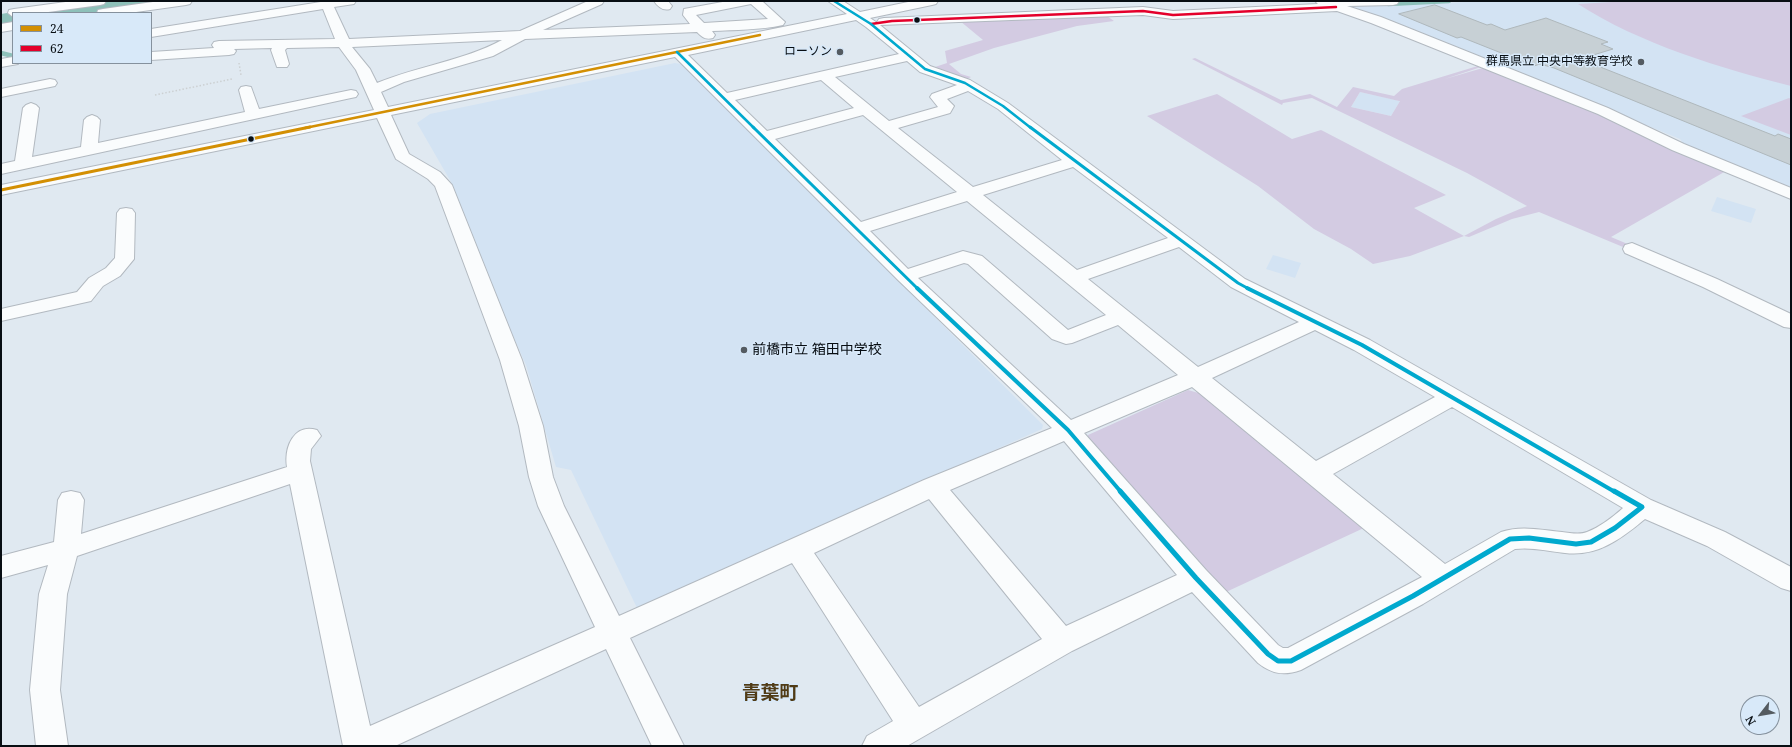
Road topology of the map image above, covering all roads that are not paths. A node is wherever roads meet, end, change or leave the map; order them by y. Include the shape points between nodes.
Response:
1 (100, 1) edge
2 (185, 1) edge
3 (350, 1) edge
4 (598, 1) edge
5 (748, 1) edge
6 (755, 1) edge
7 (834, 1) edge
8 (932, 1) edge
9 (1393, 1) edge
10 (327, 5) junction
11 (1330, 5) edge
12 (284, 6) edge
13 (582, 8) junction
14 (20, 12) edge
15 (110, 12) edge
16 (12, 13) edge
17 (1, 15) edge
18 (235, 19) junction
19 (865, 20) junction
20 (12, 26) edge
21 (700, 27) junction
22 (1, 28) edge
23 (178, 28) junction
24 (606, 31) junction
25 (152, 33) edge
26 (521, 36) junction
27 (343, 42) junction
28 (716, 44) junction
29 (282, 46) junction
30 (217, 49) junction
31 (677, 52) junction
32 (152, 56) edge
33 (910, 56) junction
34 (12, 61) edge
35 (1, 63) edge
36 (282, 64) dead end
37 (823, 76) junction
38 (241, 82) road end
39 (50, 83) dead end
40 (969, 86) junction
41 (372, 90) junction
42 (1, 93) edge
43 (351, 94) dead end
44 (724, 98) junction
45 (31, 108) dead end
46 (864, 110) junction
47 (382, 112) junction
48 (253, 115) junction
49 (92, 120) dead end
50 (885, 127) junction
51 (169, 132) junction
52 (764, 136) junction
53 (89, 150) junction
54 (170, 155) junction
55 (1075, 161) junction
56 (23, 164) junction
57 (1, 169) edge
58 (1, 190) edge
59 (969, 194) junction
60 (1791, 194) edge
61 (126, 213) dead end
62 (858, 229) junction
63 (1181, 240) junction
64 (1632, 249) dead end
65 (905, 276) junction
66 (1073, 278) junction
67 (1, 315) edge
68 (1120, 317) junction
69 (1316, 322) junction
70 (1791, 322) edge
71 (1195, 377) junction
72 (1453, 397) junction
73 (1068, 430) junction
74 (309, 436) dead end
75 (300, 472) junction
76 (1315, 473) junction
77 (933, 487) junction
78 (71, 500) dead end
79 (1642, 507) junction
80 (66, 549) junction
81 (797, 549) junction
82 (1, 567) edge
83 (1196, 578) junction
84 (1443, 578) junction
85 (1791, 580) edge
86 (612, 632) junction
87 (1062, 642) junction
88 (914, 726) junction
89 (52, 746) edge
90 (360, 746) edge
91 (668, 746) edge
92 (878, 746) edge

1 - 14 street
2 - 15 street
2 - 23 street
3 - 10 street
4 - 13 street
5 - 21 street via 689,12
6 - 21 street via 778,22
7 - 19 street
8 - 19 street
9 - 11 street
10 - 12 street
10 - 27 street
11 - 19 street via 1173,15 1143,11
11 - 60 street via 1372,19 1602,111 1690,152
12 - 18 street
13 - 24 street
13 - 26 street
16 - 17 street
18 - 23 street
18 - 30 street via 229,37
19 - 28 street
19 - 33 street
20 - 22 street
21 - 24 street
21 - 28 street
23 - 25 street
24 - 26 street
26 - 27 street
26 - 41 street via 488,53 399,79
27 - 29 street
27 - 41 street via 364,69
28 - 31 street
29 - 30 street
29 - 36 street via 278,50
30 - 32 street
31 - 44 street
31 - 47 street
33 - 37 street
33 - 40 street via 925,68
34 - 35 street
37 - 44 street
37 - 46 street
38 - 48 street
39 - 42 street
40 - 50 street via 937,97 946,106 945,110
40 - 55 street via 1003,106
41 - 47 street
43 - 48 street
44 - 52 street
45 - 56 street
46 - 50 street
46 - 52 street
47 - 54 street
47 - 86 street via 402,156 443,184 511,360 551,506
48 - 51 street
49 - 53 street
50 - 59 street
51 - 53 street
51 - 54 street
52 - 62 street
53 - 56 street
54 - 58 street
55 - 59 street
55 - 63 street
56 - 57 street
59 - 62 street
59 - 66 street
61 - 67 street via 124,259 113,272 96,282 84,297
62 - 65 street
63 - 66 street
63 - 69 street via 1238,283
64 - 70 street
65 - 68 street via 957,259 970,258 1059,334 1066,337
65 - 73 street
66 - 68 street
68 - 71 street
69 - 71 street
69 - 72 street
71 - 73 street
71 - 76 street
72 - 76 street
72 - 79 street
73 - 77 street
73 - 83 street
74 - 75 street via 299,444 297,452
75 - 80 street
75 - 90 street
76 - 84 street
77 - 81 street
77 - 87 street
78 - 80 street
79 - 84 street via 1627,520 1585,544 1522,537 1510,539
79 - 85 street via 1716,539
80 - 82 street
80 - 89 street via 53,594 45,690
81 - 86 street
81 - 88 street
83 - 84 street via 1268,654 1278,661 1290,661
83 - 87 street
86 - 90 street
86 - 91 street
87 - 88 street
88 - 92 street

